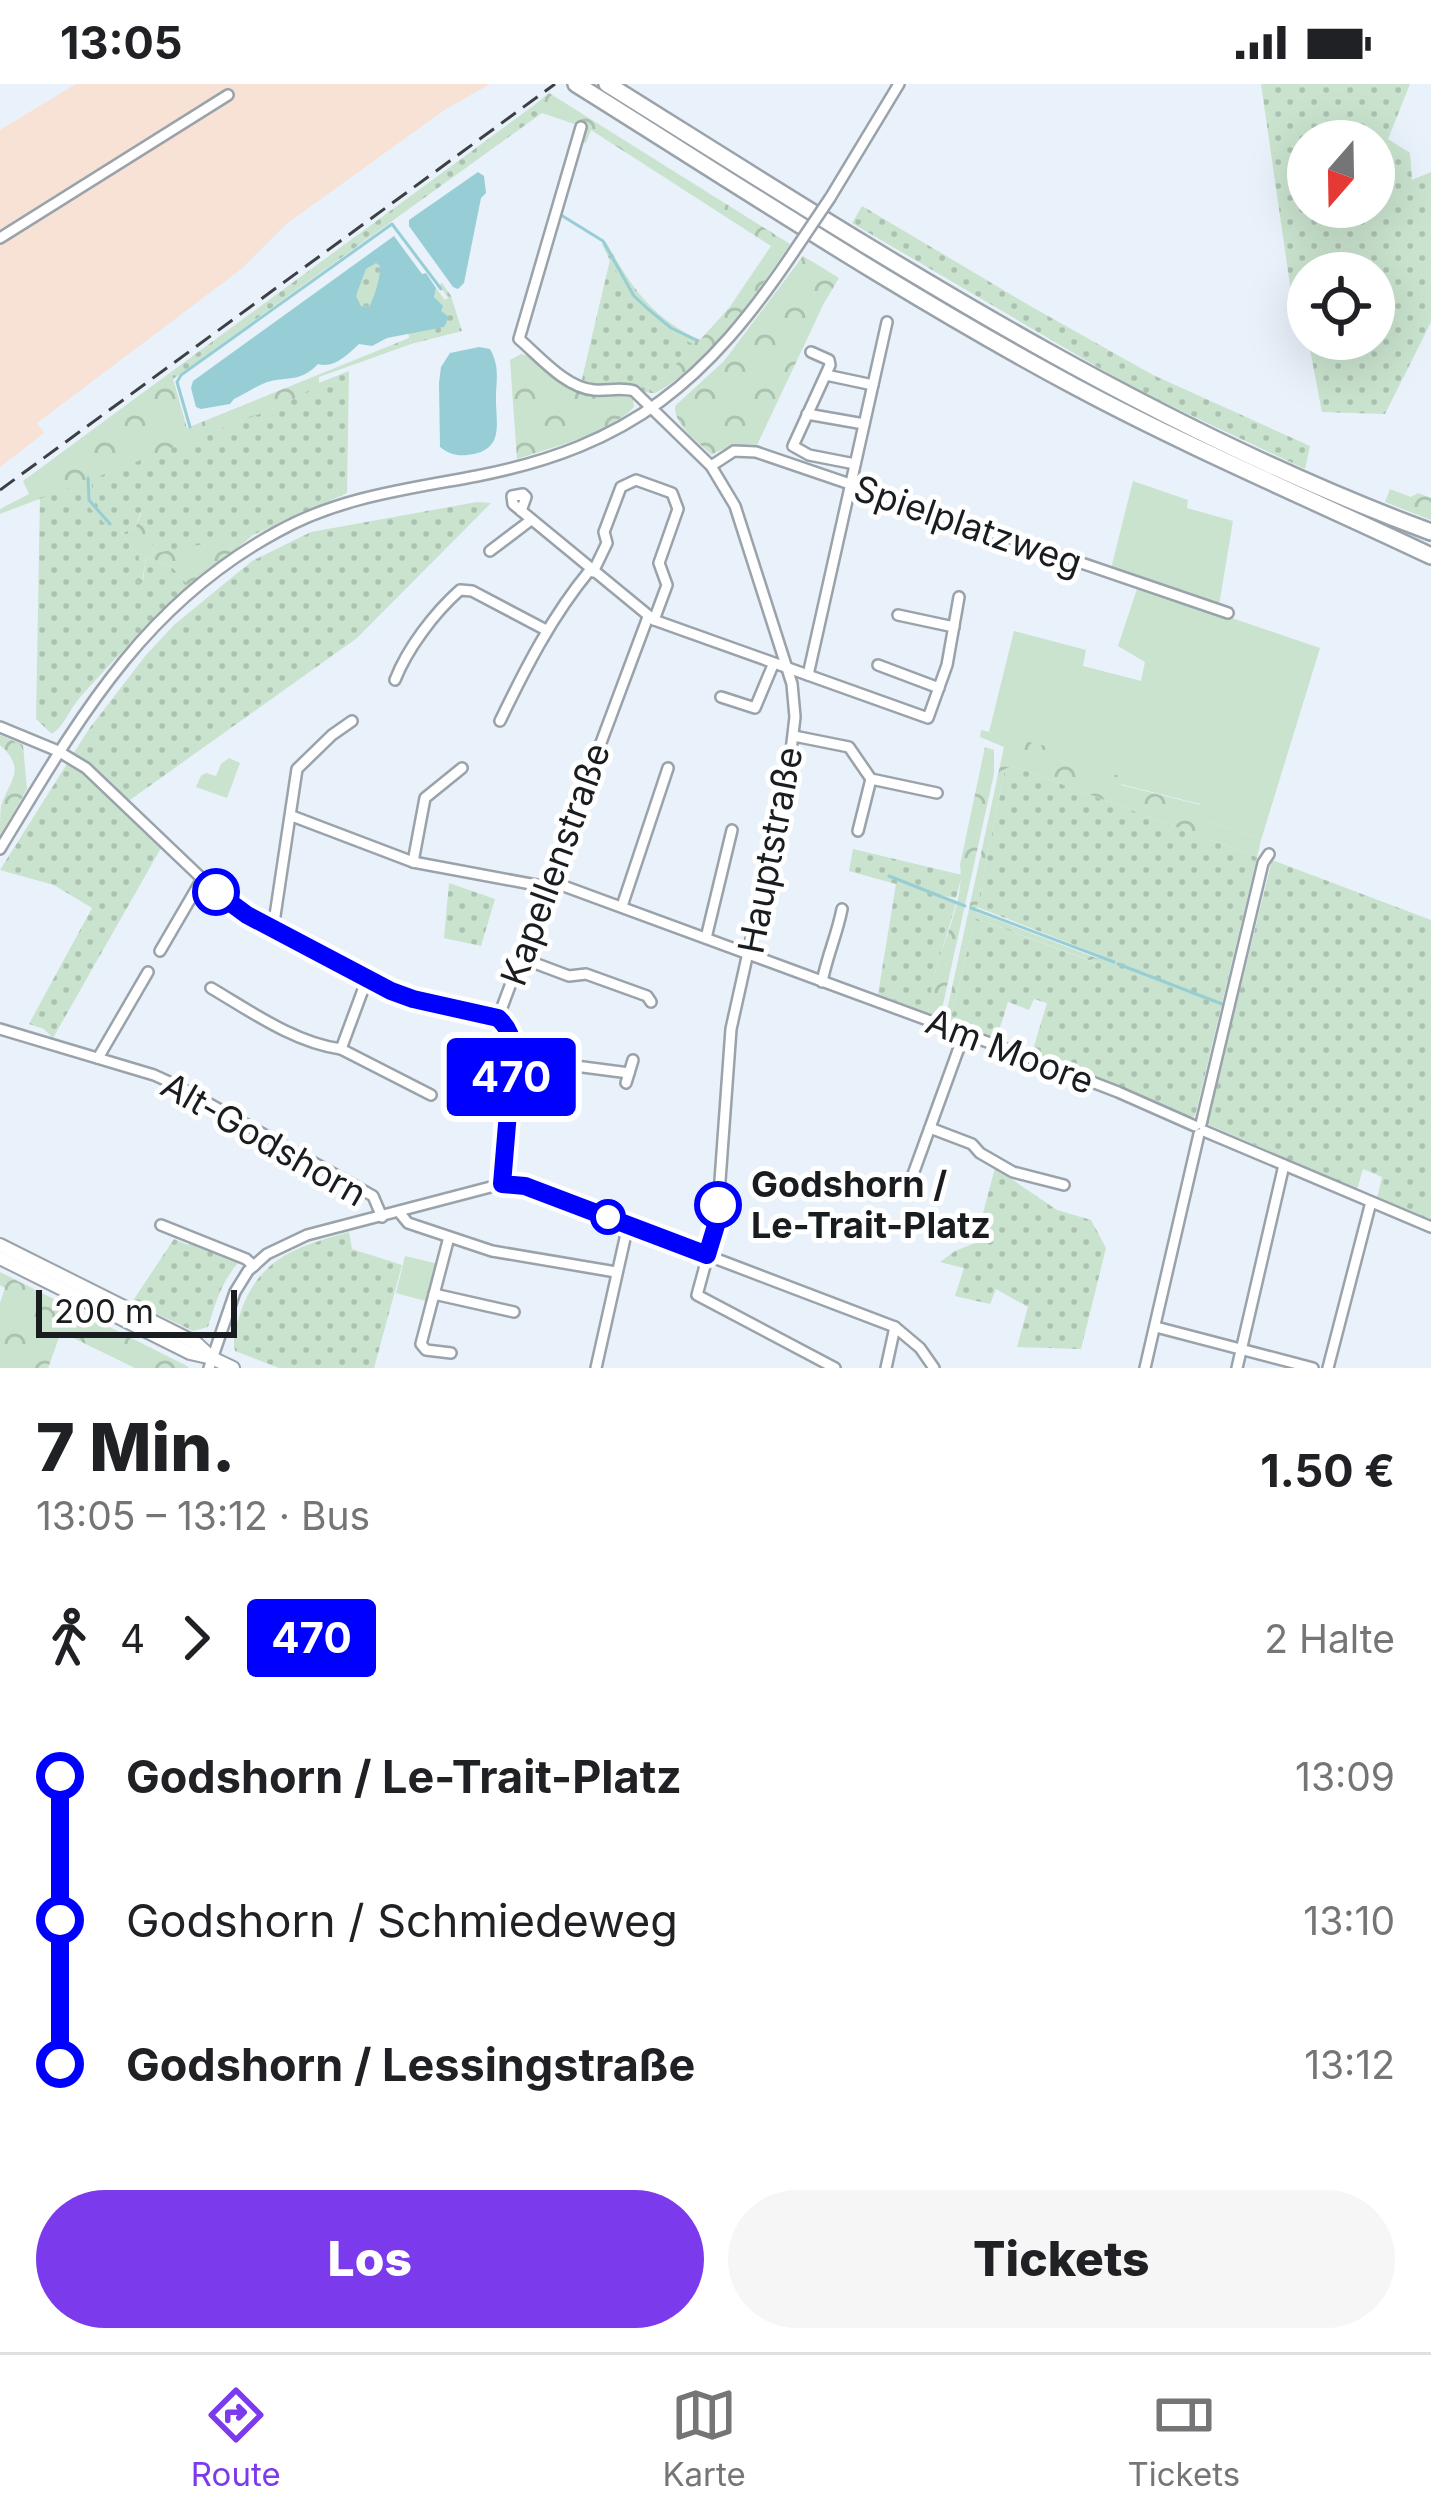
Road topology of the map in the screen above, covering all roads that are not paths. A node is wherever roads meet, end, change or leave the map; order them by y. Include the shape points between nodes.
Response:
1 (576, 84) edge
2 (608, 84) edge
3 (899, 84) edge
4 (228, 95) dead end
5 (581, 127) dead end
6 (0, 238) edge
7 (887, 322) dead end
8 (812, 352) dead end
9 (826, 375) junction
10 (873, 385) junction
11 (654, 408) junction
12 (807, 414) junction
13 (863, 424) junction
14 (855, 464) junction
15 (711, 466) junction
16 (850, 485) junction
17 (521, 511) dead end
18 (531, 520) junction
19 (1431, 532) edge
20 (490, 551) dead end
21 (1431, 553) edge
22 (592, 571) junction
23 (959, 597) dead end
24 (1228, 613) dead end
25 (898, 615) dead end
26 (651, 618) junction
27 (954, 627) junction
28 (546, 630) junction
29 (772, 664) junction
30 (878, 665) dead end
31 (789, 670) junction
32 (808, 675) junction
33 (395, 680) dead end
34 (939, 688) junction
35 (721, 697) dead end
36 (352, 721) dead end
37 (500, 721) dead end
38 (0, 727) edge
39 (794, 736) junction
40 (58, 751) junction
41 (462, 767) dead end
42 (668, 768) dead end
43 (871, 779) junction
44 (937, 794) dead end
45 (292, 816) junction
46 (731, 830) dead end
47 (858, 831) dead end
48 (0, 849) edge
49 (1269, 854) dead end
50 (412, 862) junction
51 (202, 879) junction
52 (549, 884) junction
53 (622, 906) junction
54 (842, 909) dead end
55 (273, 929) junction
56 (706, 938) junction
57 (160, 951) dead end
58 (749, 955) junction
59 (521, 958) junction
60 (148, 972) dead end
61 (367, 979) junction
62 (822, 982) junction
63 (211, 988) dead end
64 (651, 1002) dead end
65 (498, 1018) junction
66 (0, 1029) edge
67 (964, 1034) junction
68 (341, 1049) junction
69 (513, 1053) junction
70 (98, 1058) junction
71 (633, 1060) dead end
72 (430, 1095) dead end
73 (930, 1128) junction
74 (1200, 1128) junction
75 (1284, 1165) junction
76 (912, 1177) dead end
77 (502, 1184) junction
78 (1064, 1185) dead end
79 (1371, 1202) junction
80 (399, 1212) junction
81 (382, 1216) junction
82 (160, 1225) dead end
83 (628, 1225) junction
84 (1431, 1227) edge
85 (448, 1237) junction
86 (0, 1245) edge
87 (707, 1255) junction
88 (0, 1258) edge
89 (254, 1266) junction
90 (616, 1273) junction
91 (434, 1294) junction
92 (514, 1312) dead end
93 (895, 1327) junction
94 (1156, 1327) junction
95 (1241, 1349) junction
96 (452, 1353) dead end
97 (211, 1363) edge
98 (233, 1368) edge
99 (596, 1368) edge
100 (836, 1368) edge
101 (886, 1368) edge
102 (934, 1368) edge
103 (1145, 1368) edge
104 (1237, 1368) edge
105 (1312, 1368) edge
106 (1328, 1368) edge

1 - 21 highway via 1073,386
2 - 19 highway via 1081,371
3 - 11 street, bridge via 758,304
4 - 6 street
5 - 11 street via 519,339 575,384 627,388
7 - 10 street
8 - 9 street via 831,362
9 - 10 street
9 - 12 street
10 - 13 street
11 - 15 street, Hauptstraße
11 - 40 street via 558,455 362,498 280,530 165,616
12 - 13 street
12 - 14 street via 793,446
13 - 14 street
14 - 16 street
15 - 16 street, Spielplatzweg via 744,449
15 - 31 street, Hauptstraße via 735,506
16 - 24 street, Spielplatzweg
16 - 32 street
17 - 18 street
18 - 20 street
18 - 22 street
22 - 26 street
22 - 26 street, Kapellenstraße via 621,487 636,480 672,493 678,509 659,563 667,585
22 - 28 street
23 - 27 street
25 - 27 street
26 - 29 street
26 - 52 street, Kapellenstraße
27 - 34 street
28 - 33 street via 462,590
28 - 37 street
29 - 31 street
29 - 35 street via 755,708
30 - 34 street
31 - 32 street
31 - 39 street, Hauptstraße
32 - 34 street via 928,718
36 - 45 street via 300,764
38 - 40 street
39 - 43 street via 849,747
39 - 58 street, Hauptstraße
40 - 48 street
40 - 51 street
41 - 50 street via 425,798
42 - 53 street
43 - 44 street
43 - 47 street
45 - 50 street, Am Moore
45 - 55 street
46 - 56 street
49 - 74 street
50 - 52 street, Am Moore
51 - 55 street
51 - 57 street
52 - 53 street, Am Moore
52 - 59 street, Kapellenstraße
53 - 56 street, Am Moore
54 - 62 street
55 - 61 street
56 - 58 street, Am Moore
58 - 62 street, Am Moore
58 - 87 street, Hauptstraße via 731,1029 717,1222
59 - 64 street
59 - 65 street, Kapellenstraße
60 - 70 street
61 - 65 street via 413,999
61 - 68 street
62 - 67 street, Am Moore
63 - 68 street via 297,1035
65 - 69 street, Kapellenstraße
66 - 70 street, Alt-Godshorn
67 - 73 street
67 - 74 street, Am Moore
68 - 72 street
69 - 71 street via 628,1078
69 - 77 street, Kapellenstraße
70 - 81 street, Alt-Godshorn via 176,1084 373,1196
73 - 76 street
73 - 78 street via 1013,1172
74 - 75 street, Am Moore
74 - 94 street
75 - 79 street, Am Moore
75 - 95 street
77 - 80 street, Alt-Godshorn
77 - 83 street, Alt-Godshorn
79 - 84 street, Am Moore
79 - 106 street
80 - 81 street, Alt-Godshorn
80 - 85 street
81 - 89 street, Alt-Godshorn via 286,1243
82 - 89 street
83 - 87 street, Alt-Godshorn
83 - 90 street
85 - 90 street
85 - 91 street
86 - 97 main road via 196,1343
87 - 93 street, Alt-Godshorn
87 - 100 street, Hauptstraße via 700,1299
88 - 97 main road
89 - 97 street via 235,1292
90 - 99 street
91 - 92 street
91 - 96 street via 422,1347
93 - 101 street
93 - 102 street, Alt-Godshorn
94 - 95 street
94 - 103 street
95 - 104 street
95 - 105 street
97 - 98 main road

